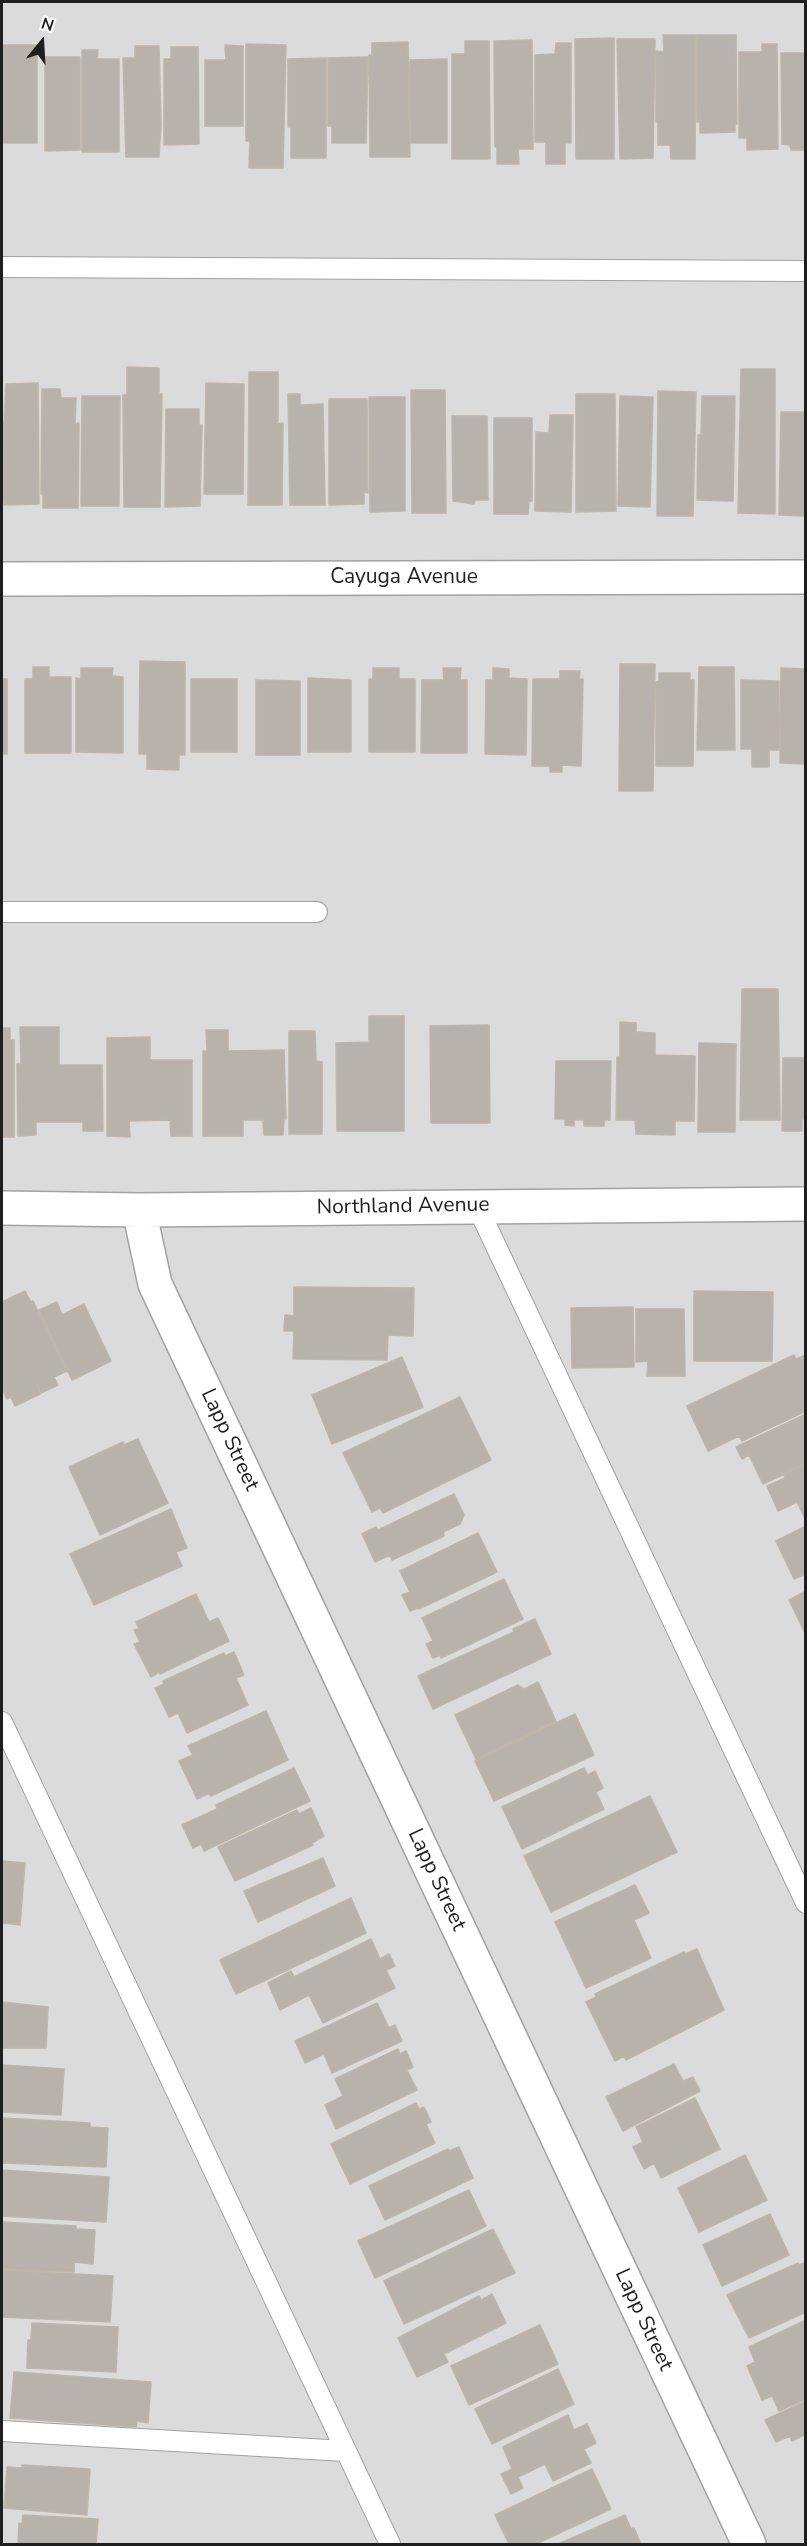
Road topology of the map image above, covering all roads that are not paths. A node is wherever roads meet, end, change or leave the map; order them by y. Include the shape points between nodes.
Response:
1 (2, 267) edge
2 (806, 272) edge
3 (806, 577) edge
4 (2, 579) edge
5 (2, 912) edge
6 (317, 912) dead end
7 (806, 1204) edge
8 (477, 1206) junction
9 (2, 1208) edge
10 (138, 1210) junction
11 (2, 1722) edge
12 (806, 1903) edge
13 (2, 2431) edge
14 (345, 2451) junction
15 (390, 2544) edge
16 (748, 2544) edge

1 - 2 lane
3 - 4 street, Cayuga Avenue
5 - 6 lane
7 - 8 street, Northland Avenue
8 - 10 street, Northland Avenue
8 - 12 lane
9 - 10 street, Northland Avenue
10 - 16 street, Lapp Street via 155,1284
11 - 14 lane
13 - 14 lane
14 - 15 lane

